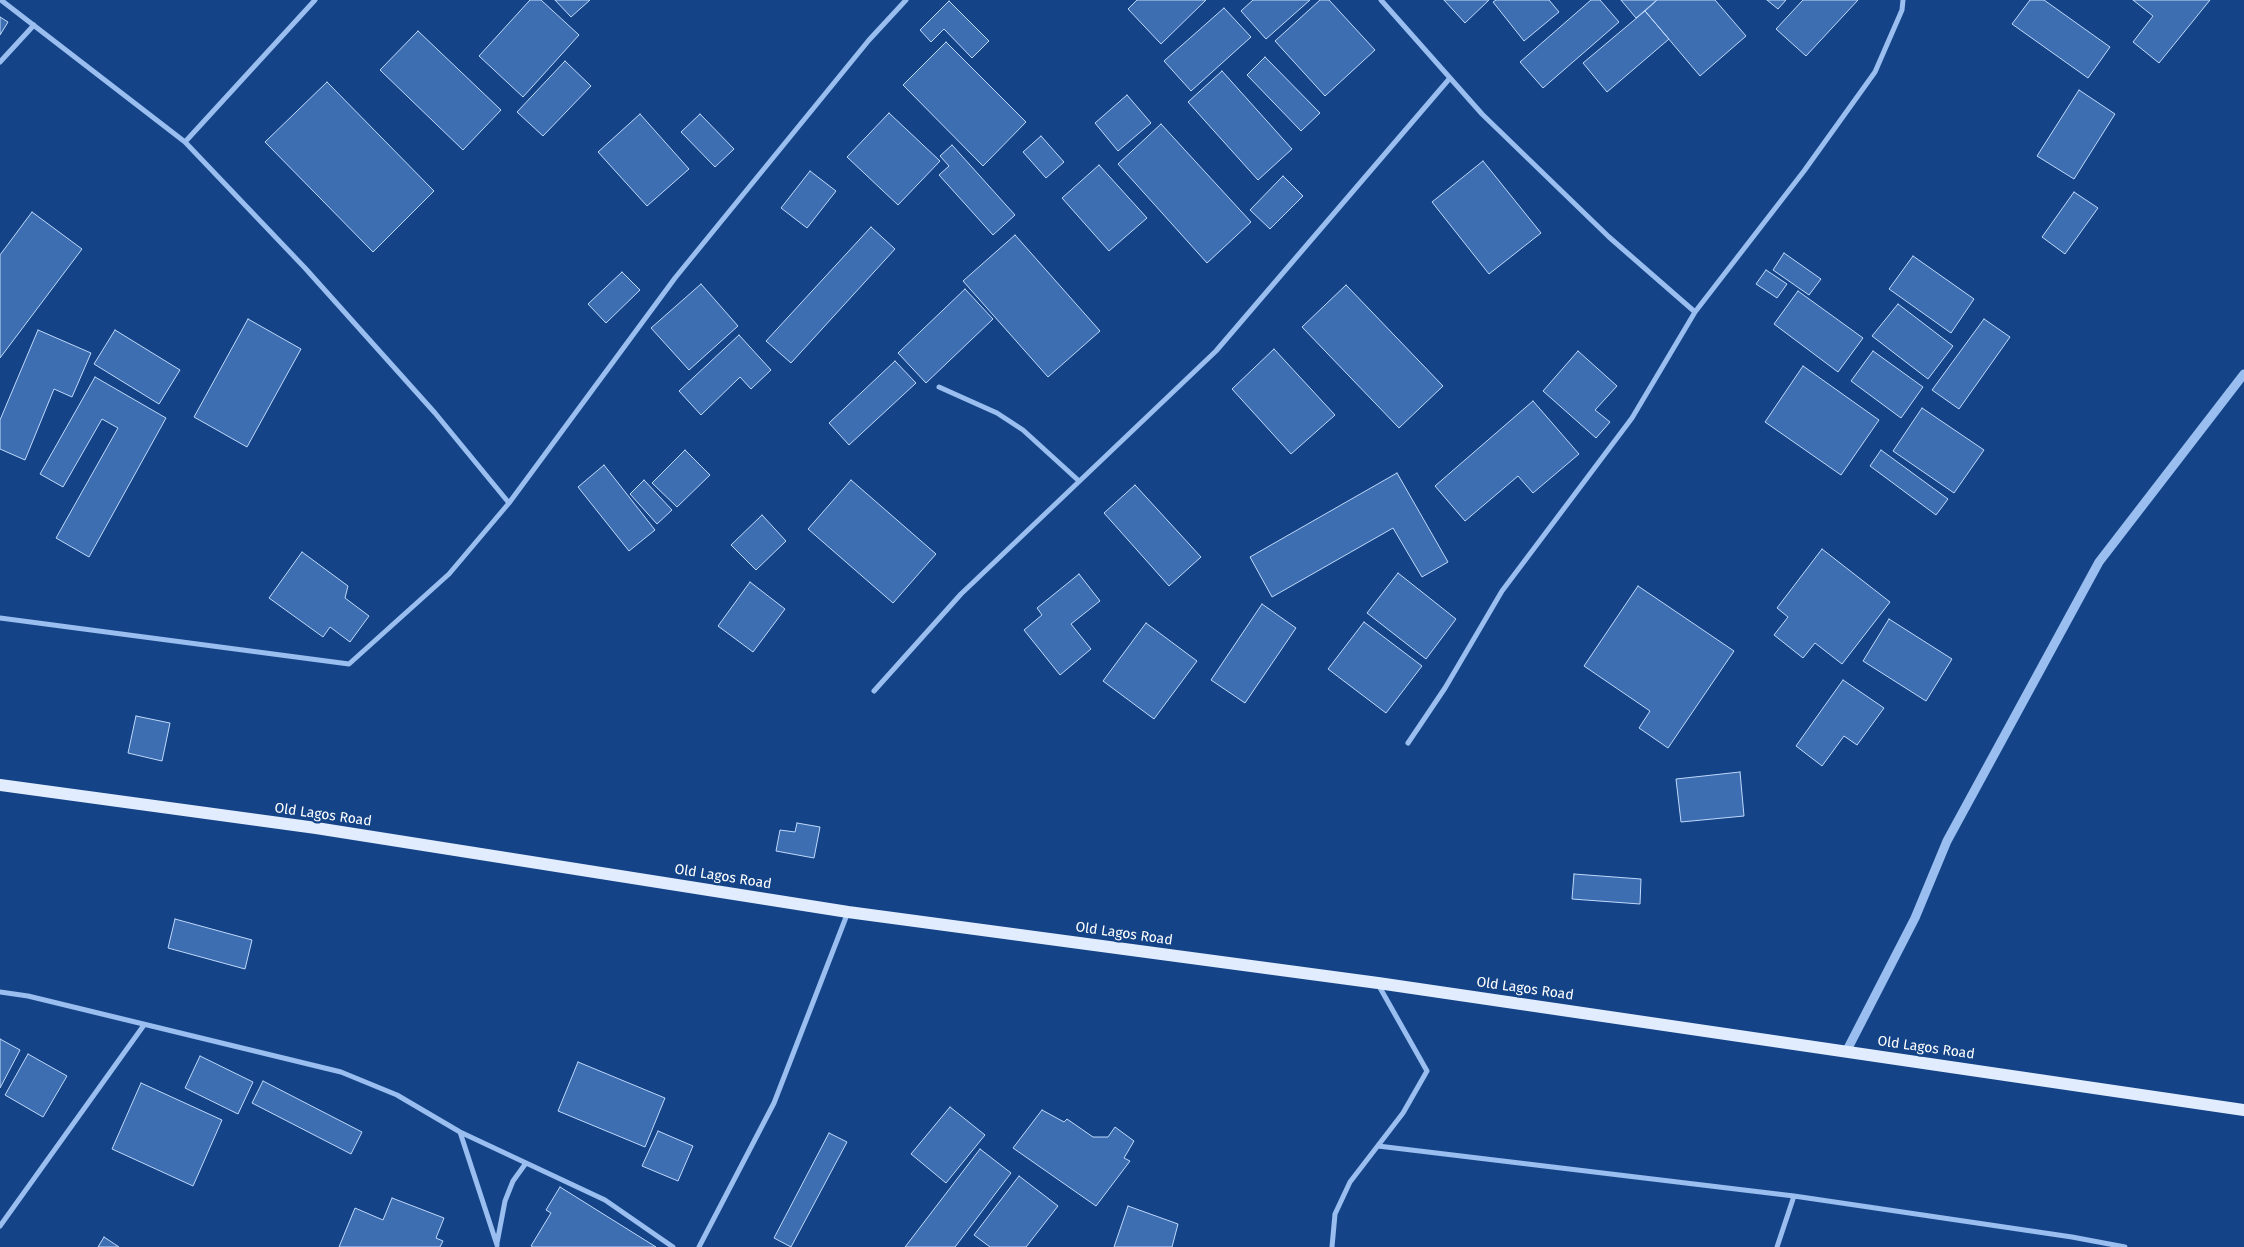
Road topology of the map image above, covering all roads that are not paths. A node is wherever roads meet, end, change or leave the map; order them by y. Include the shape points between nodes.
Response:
1 (1, 0) edge
2 (315, 0) edge
3 (906, 0) edge
4 (1381, 0) edge
5 (1903, 0) edge
6 (34, 25) junction
7 (0, 62) edge
8 (1450, 78) junction
9 (185, 142) junction
10 (1695, 312) junction
11 (2244, 374) edge
12 (938, 387) dead end
13 (1079, 481) junction
14 (509, 503) junction
15 (0, 618) edge
16 (874, 691) dead end
17 (1408, 743) dead end
18 (0, 785) edge
19 (848, 912) junction
20 (1378, 983) junction
21 (0, 992) edge
22 (144, 1025) junction
23 (1846, 1052) junction
24 (2244, 1110) edge
25 (460, 1132) junction
26 (1378, 1146) junction
27 (526, 1163) junction
28 (1794, 1196) junction
29 (0, 1226) edge
30 (497, 1246) edge
31 (673, 1247) edge
32 (699, 1247) edge
33 (1332, 1247) edge
34 (1777, 1247) edge
35 (2125, 1247) edge

1 - 6 street
2 - 9 street
3 - 14 street via 869,40 675,278
4 - 8 street
5 - 10 street via 1902,10 1875,72 1804,171
6 - 7 street
6 - 9 street
8 - 10 street via 1482,114 1609,237
8 - 13 street via 1216,351
9 - 14 street via 422,398
10 - 17 street via 1632,418 1502,592
11 - 23 street via 2099,562 1947,841 1915,918
12 - 13 street via 998,413 1023,430
13 - 16 street via 961,594
14 - 15 street via 449,574 349,664
18 - 19 main road, Old Lagos Road via 316,828
19 - 20 main road, Old Lagos Road
19 - 32 street via 774,1103
20 - 23 main road, Old Lagos Road
20 - 26 street via 1426,1071 1403,1113
21 - 22 street
22 - 25 street via 341,1072 397,1095
22 - 29 street
23 - 24 main road, Old Lagos Road
25 - 27 street
25 - 30 street
26 - 28 street
26 - 33 street via 1350,1182 1335,1214
27 - 30 street via 513,1181 505,1201
27 - 31 street via 605,1200
28 - 34 street
28 - 35 street

